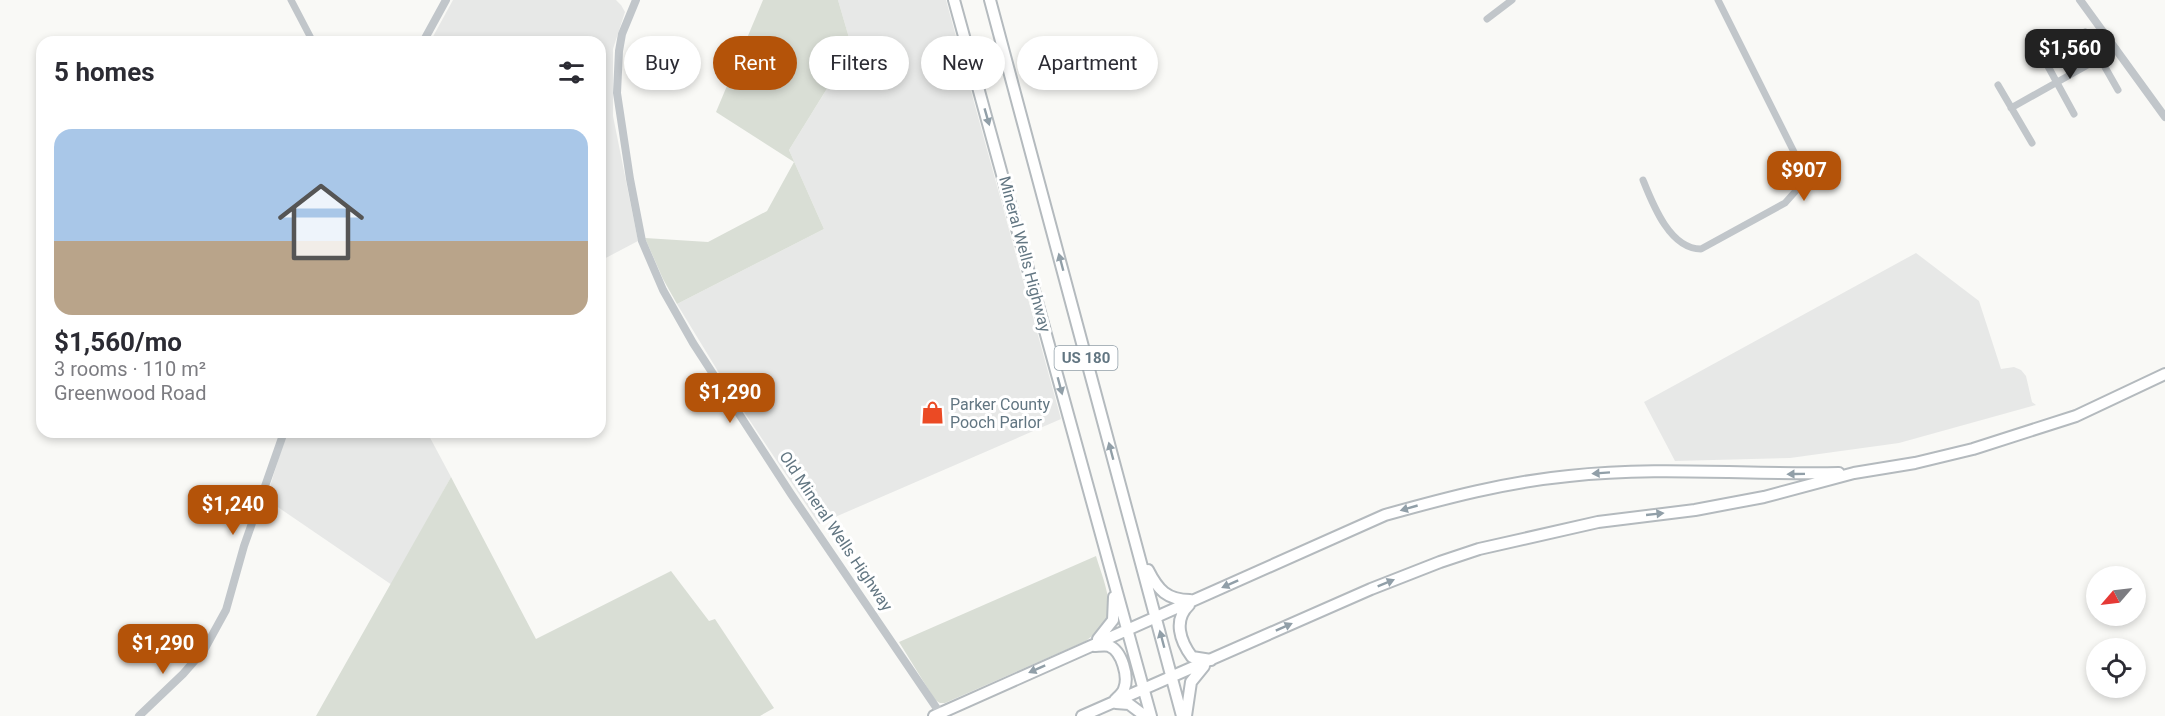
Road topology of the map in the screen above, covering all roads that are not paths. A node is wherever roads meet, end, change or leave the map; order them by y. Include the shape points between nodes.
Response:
1 (291, 0) edge
2 (446, 0) edge
3 (954, 0) edge
4 (990, 0) edge
5 (1512, 0) edge
6 (1718, 0) edge
7 (2080, 0) edge
8 (633, 1) edge
9 (1487, 19) dead end
10 (2085, 32) dead end
11 (310, 36) edge
12 (426, 36) edge
13 (2116, 49) junction
14 (2044, 58) dead end
15 (2099, 58) junction
16 (2057, 82) junction
17 (1998, 85) dead end
18 (2118, 90) dead end
19 (2011, 108) junction
20 (2074, 114) dead end
21 (2165, 117) edge
22 (2032, 143) dead end
23 (1643, 180) dead end
24 (2165, 374) edge
25 (282, 438) edge
26 (1854, 473) junction
27 (1138, 551) junction
28 (1113, 579) junction
29 (1193, 600) junction
30 (1156, 617) junction
31 (1127, 629) junction
32 (1091, 645) junction
33 (1211, 660) junction
34 (1172, 677) junction
35 (1143, 690) junction
36 (1113, 703) junction
37 (938, 715) edge
38 (139, 716) edge
39 (1082, 716) edge
40 (1145, 716) edge
41 (1151, 716) edge
42 (1184, 716) edge

1 - 11 street
2 - 12 street
3 -> 28 main road, Mineral Wells Highway / US 180
27 -> 4 main road, Mineral Wells Highway / US 180
5 - 9 street
6 - 23 street via 1801,166 1802,184 1785,204 1701,249 1693,249 1671,232
7 - 13 street
8 - 37 street, Old Mineral Wells Highway via 621,42 617,93 642,241 663,290 693,343
10 - 15 street
13 - 15 street
13 - 21 street
14 - 16 street
15 - 16 street
15 - 18 street
16 - 19 street
16 - 20 street
17 - 19 street
19 - 22 street
24 - 26 main road via 2076,416 2025,434
25 - 38 street via 226,610 204,650
26 -> 29 main road via 1618,472 1497,487 1385,515
33 -> 26 main road via 1371,589 1479,549 1598,522 1695,510
27 - 29 main road via 1165,595
27 - 30 main road, Mineral Wells Highway / US 180
28 - 31 main road, Mineral Wells Highway / US 180
28 - 32 main road via 1113,620
29 - 30 main road
29 - 33 main road via 1179,618 1179,631 1192,657
30 - 31 main road
34 -> 30 main road, Mineral Wells Highway / US 180
31 - 32 main road
31 - 35 main road, Mineral Wells Highway / US 180
32 - 36 main road via 1109,646 1122,662 1126,675 1124,689
32 -> 37 main road
33 - 34 main road
33 - 42 main road via 1191,682
34 - 35 main road
34 - 42 main road, Mineral Wells Highway / US 180
35 - 36 main road
35 - 41 main road, Mineral Wells Highway / US 180
36 - 39 main road
36 - 40 main road via 1129,704

